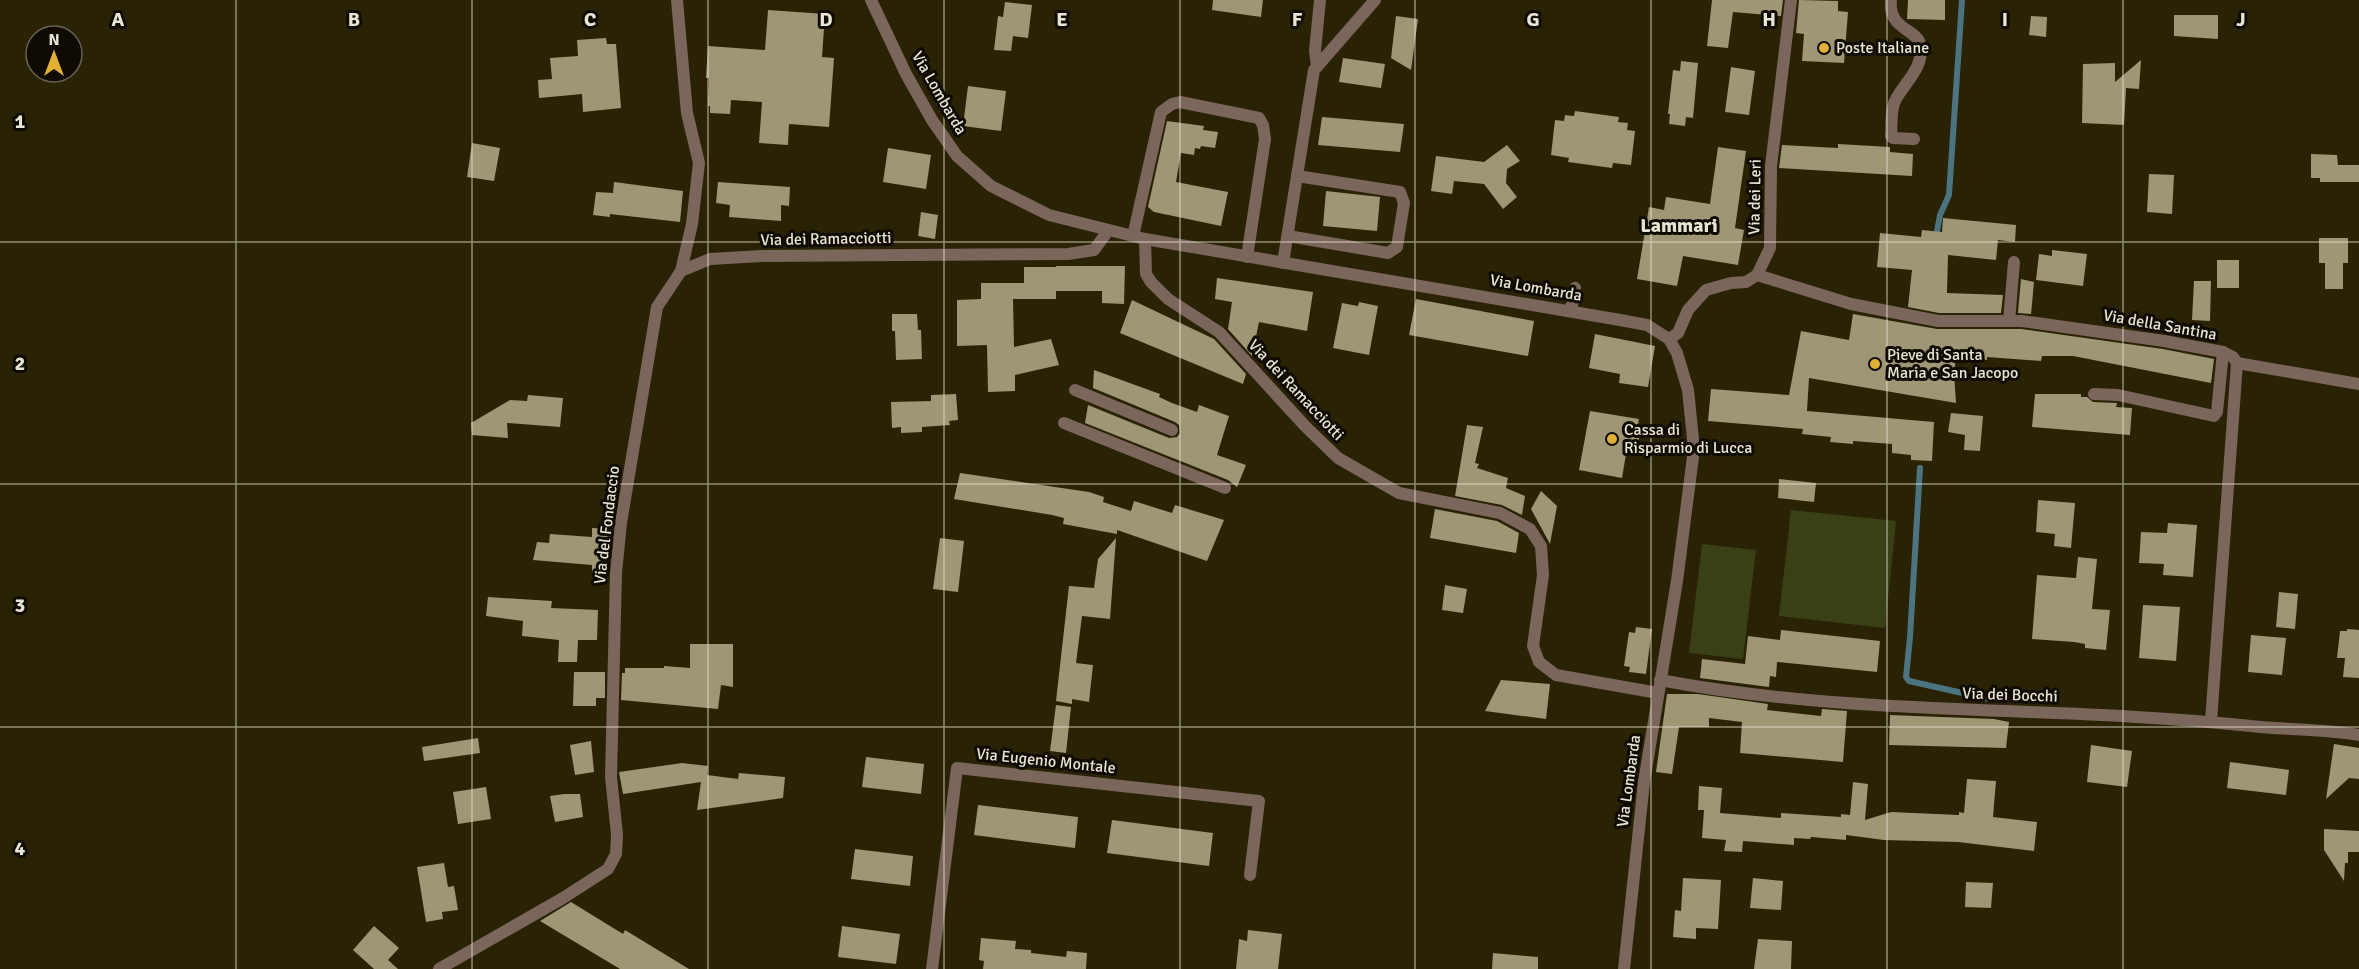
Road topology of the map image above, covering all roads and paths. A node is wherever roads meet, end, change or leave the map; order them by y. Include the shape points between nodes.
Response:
1 (677, 0) edge
2 (871, 0) edge
3 (1320, 0) edge
4 (1375, 0) edge
5 (1791, 0) edge
6 (1891, 0) edge
7 (1317, 66) junction
8 (1914, 139) dead end
9 (1297, 176) junction
10 (1108, 231) junction
11 (1288, 236) junction
12 (1139, 238) junction
13 (1247, 257) junction
14 (2014, 261) dead end
15 (1283, 263) junction
16 (681, 271) junction
17 (1757, 275) junction
18 (1575, 288) dead end
19 (1571, 310) junction
20 (2009, 321) junction
21 (1678, 335) junction
22 (2223, 352) junction
23 (2237, 363) junction
24 (2359, 384) edge
25 (1075, 390) dead end
26 (2094, 394) dead end
27 (1064, 423) dead end
28 (1172, 429) dead end
29 (1225, 488) dead end
30 (1660, 680) junction
31 (1658, 693) junction
32 (2211, 721) junction
33 (2359, 735) edge
34 (1250, 875) dead end
35 (440, 969) edge
36 (932, 969) edge
37 (1624, 969) edge

1 - 16 street, Via del Fondaccio via 687,113 699,163 692,224
2 - 10 street, Via Lombarda via 906,74 957,156 991,186 1020,201 1049,215
3 - 7 street
4 - 7 street
5 - 17 street, Via dei Leri via 1771,166 1770,248
6 - 8 street via 1897,23 1920,45 1918,64 1895,100 1891,136
7 - 9 street
9 - 11 street
9 - 11 street via 1400,192 1404,204 1397,247 1388,253
10 - 12 street, Via Lombarda
10 - 16 street, Via dei Ramacciotti via 1094,250 1068,254 762,256 710,259
11 - 15 street
12 - 13 street, Via Lombarda
12 - 13 street, Via dei Ramacciotti via 1161,112 1180,102 1259,118 1263,125 1265,139
12 - 31 street, Via dei Ramacciotti via 1151,282 1168,299 1219,332 1338,458 1399,493 1500,513 1530,529 1541,546 1543,575 1533,646 1539,662 1556,675
13 - 15 street, Via Lombarda
14 - 20 street
15 - 19 street, Via Lombarda
16 - 35 street, Via del Fondaccio via 657,307 615,573 611,777 616,854 608,869
17 - 20 street, Via della Santina via 1851,304 1938,321
17 - 21 street via 1746,282 1706,290 1688,310
18 - 19 street
19 - 21 street, Via Lombarda
20 - 22 street, Via della Santina
21 - 30 street, Via Lombarda via 1677,353 1688,390 1694,449
22 - 23 street, Via della Santina
22 - 26 street via 2214,416 2118,395
23 - 24 street
23 - 32 street
25 - 28 street
27 - 29 street
30 - 31 street, Via Lombarda
30 - 32 street, Via dei Bocchi via 1707,689 1890,706
31 - 37 street, Via Lombarda
32 - 33 street, Via dei Bocchi
34 - 36 street, Via Eugenio Montale via 1259,801 957,768

